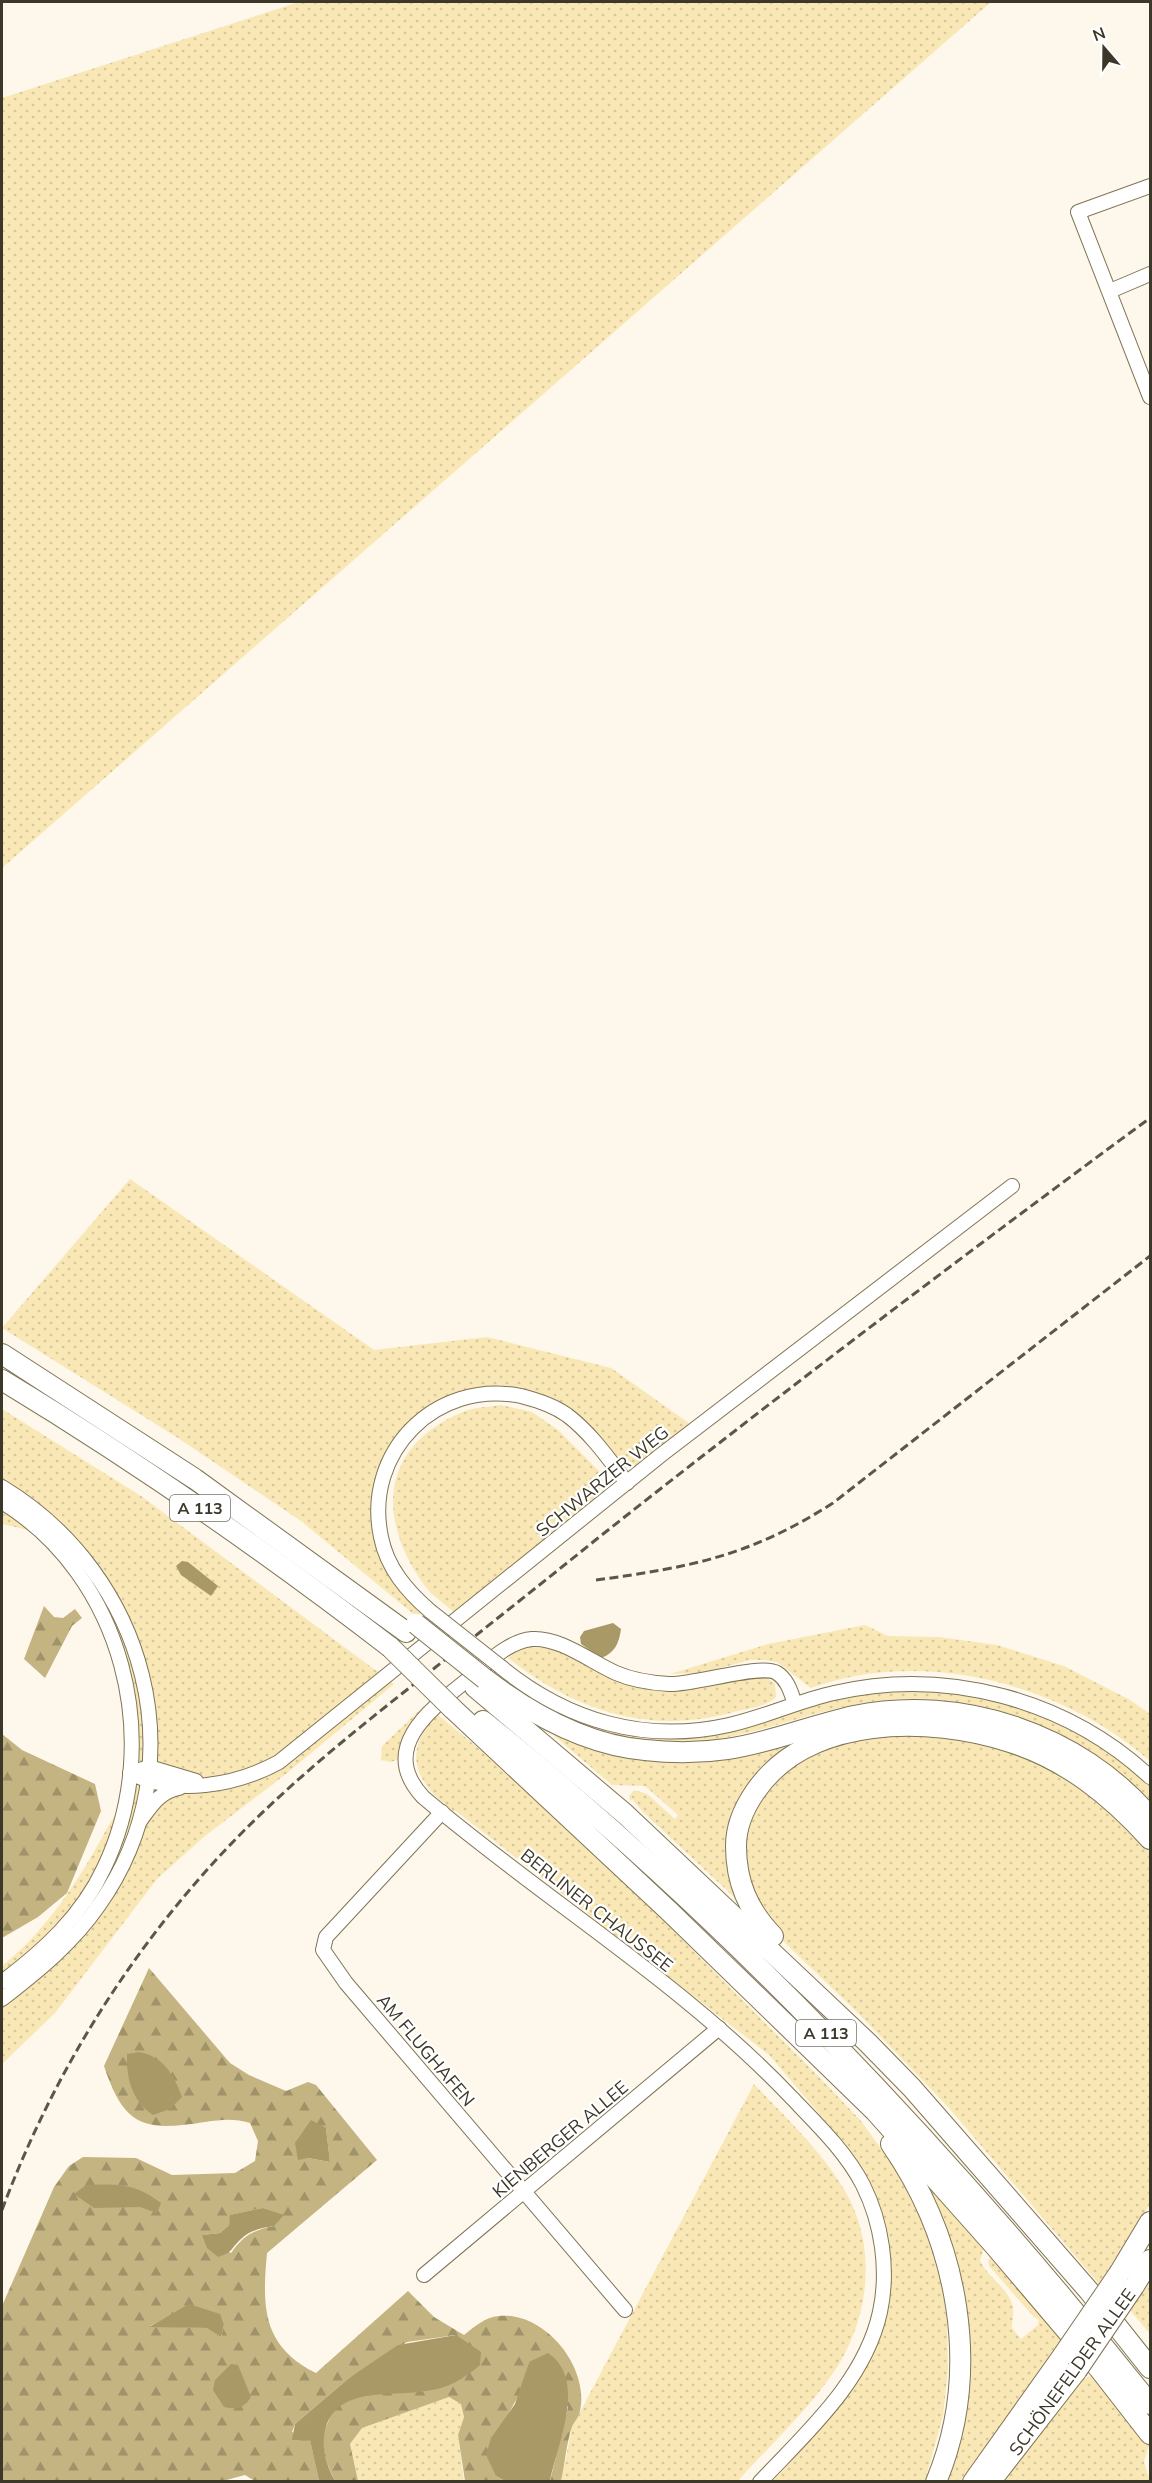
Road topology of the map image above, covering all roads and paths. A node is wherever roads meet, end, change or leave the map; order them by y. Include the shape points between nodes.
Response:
1 (1150, 186) edge
2 (1150, 274) edge
3 (1110, 291) junction
4 (1150, 397) edge
5 (1012, 1186) dead end
6 (2, 1354) edge
7 (2, 1380) edge
8 (627, 1483) junction
9 (2, 1487) edge
10 (2, 1502) edge
11 (418, 1622) junction
12 (487, 1678) junction
13 (455, 1704) junction
14 (795, 1704) junction
15 (149, 1767) junction
16 (130, 1773) junction
17 (1150, 1777) edge
18 (146, 1782) junction
19 (207, 1784) junction
20 (186, 1786) junction
21 (442, 1812) junction
22 (1150, 1817) edge
23 (138, 1824) junction
24 (1150, 1839) edge
25 (2, 1982) edge
26 (2, 1999) edge
27 (779, 2019) junction
28 (719, 2028) junction
29 (868, 2043) junction
30 (525, 2192) junction
31 (1150, 2222) edge
32 (1150, 2260) edge
33 (424, 2275) dead end
34 (625, 2310) dead end
35 (1150, 2368) edge
36 (1059, 2395) junction
37 (1150, 2404) edge
38 (1150, 2434) edge
39 (760, 2481) edge
40 (936, 2481) edge
41 (973, 2481) edge
42 (990, 2481) edge
43 (999, 2481) edge

1 - 3 street via 1078,212
2 - 3 street
3 - 4 street
5 - 8 street, SCHWARZER WEG
6 - 11 highway, A 113 via 195,1479 345,1586
7 - 13 highway, A 113, bridge via 161,1481 324,1596
8 - 11 street via 597,1444 566,1415 538,1400 505,1393 476,1394 431,1412 405,1435 394,1451 384,1473 378,1515 381,1538
8 - 19 street, SCHWARZER WEG via 279,1761 239,1779
9 - 15 street via 66,1535 118,1608 142,1677 149,1723
10 - 16 street via 31,1522 61,1551 91,1589 105,1615 123,1669 129,1706
11 - 12 highway, A 113
11 - 12 street, bridge
12 - 14 street via 574,1713 639,1731 687,1732 730,1725
12 - 22 highway via 531,1711 580,1735 644,1750 727,1749 855,1716 886,1712 968,1715 1029,1732 1065,1748 1124,1790
12 - 29 highway, A 113
13 - 27 highway
13 - 37 highway, A 113 via 639,1854 813,2019 883,2091 1067,2301
14 - 17 street via 874,1686 937,1684 981,1690 1072,1721 1106,1741
14 - 21 street, BERLINER CHAUSSEE via 784,1679 775,1671 759,1670 700,1682 645,1681 618,1674 548,1640 531,1639 515,1644 488,1663 429,1711 412,1731 406,1751 407,1767 419,1792
15 - 16 street
15 - 18 street
15 - 19 street, SCHWARZER WEG
16 - 18 street, SCHWARZER WEG
16 - 25 street via 114,1842 91,1892 55,1937
18 - 20 street, SCHWARZER WEG
18 - 23 street
19 - 20 street, SCHWARZER WEG
20 - 23 street via 168,1790 159,1797
21 - 28 street, BERLINER CHAUSSEE
21 - 30 street, AM FLUGHAFEN via 326,1937 323,1950 353,1992
23 - 26 street via 117,1875 83,1926 45,1966
24 - 29 highway via 1113,1801 1076,1773 1039,1753 977,1733 914,1725 873,1729 823,1740 790,1755 766,1775 749,1801 736,1837 736,1871 745,1899 760,1923 835,1999
27 - 38 highway via 875,2111 950,2194
27 - 40 highway via 881,2130 916,2184 940,2241 955,2290 961,2370 955,2416
28 - 30 street, KIENBERGER ALLEE
28 - 39 street, BERLINER CHAUSSEE via 763,2068 849,2163 872,2207 883,2251 880,2311 868,2348 854,2374
29 - 35 highway, A 113 via 1089,2290
30 - 33 street, KIENBERGER ALLEE
30 - 34 street, AM FLUGHAFEN
31 - 41 highway, bridge via 1064,2354
32 - 36 highway, SCHÖNEFELDER ALLEE, bridge
36 - 42 highway, SCHÖNEFELDER ALLEE
36 - 43 highway

